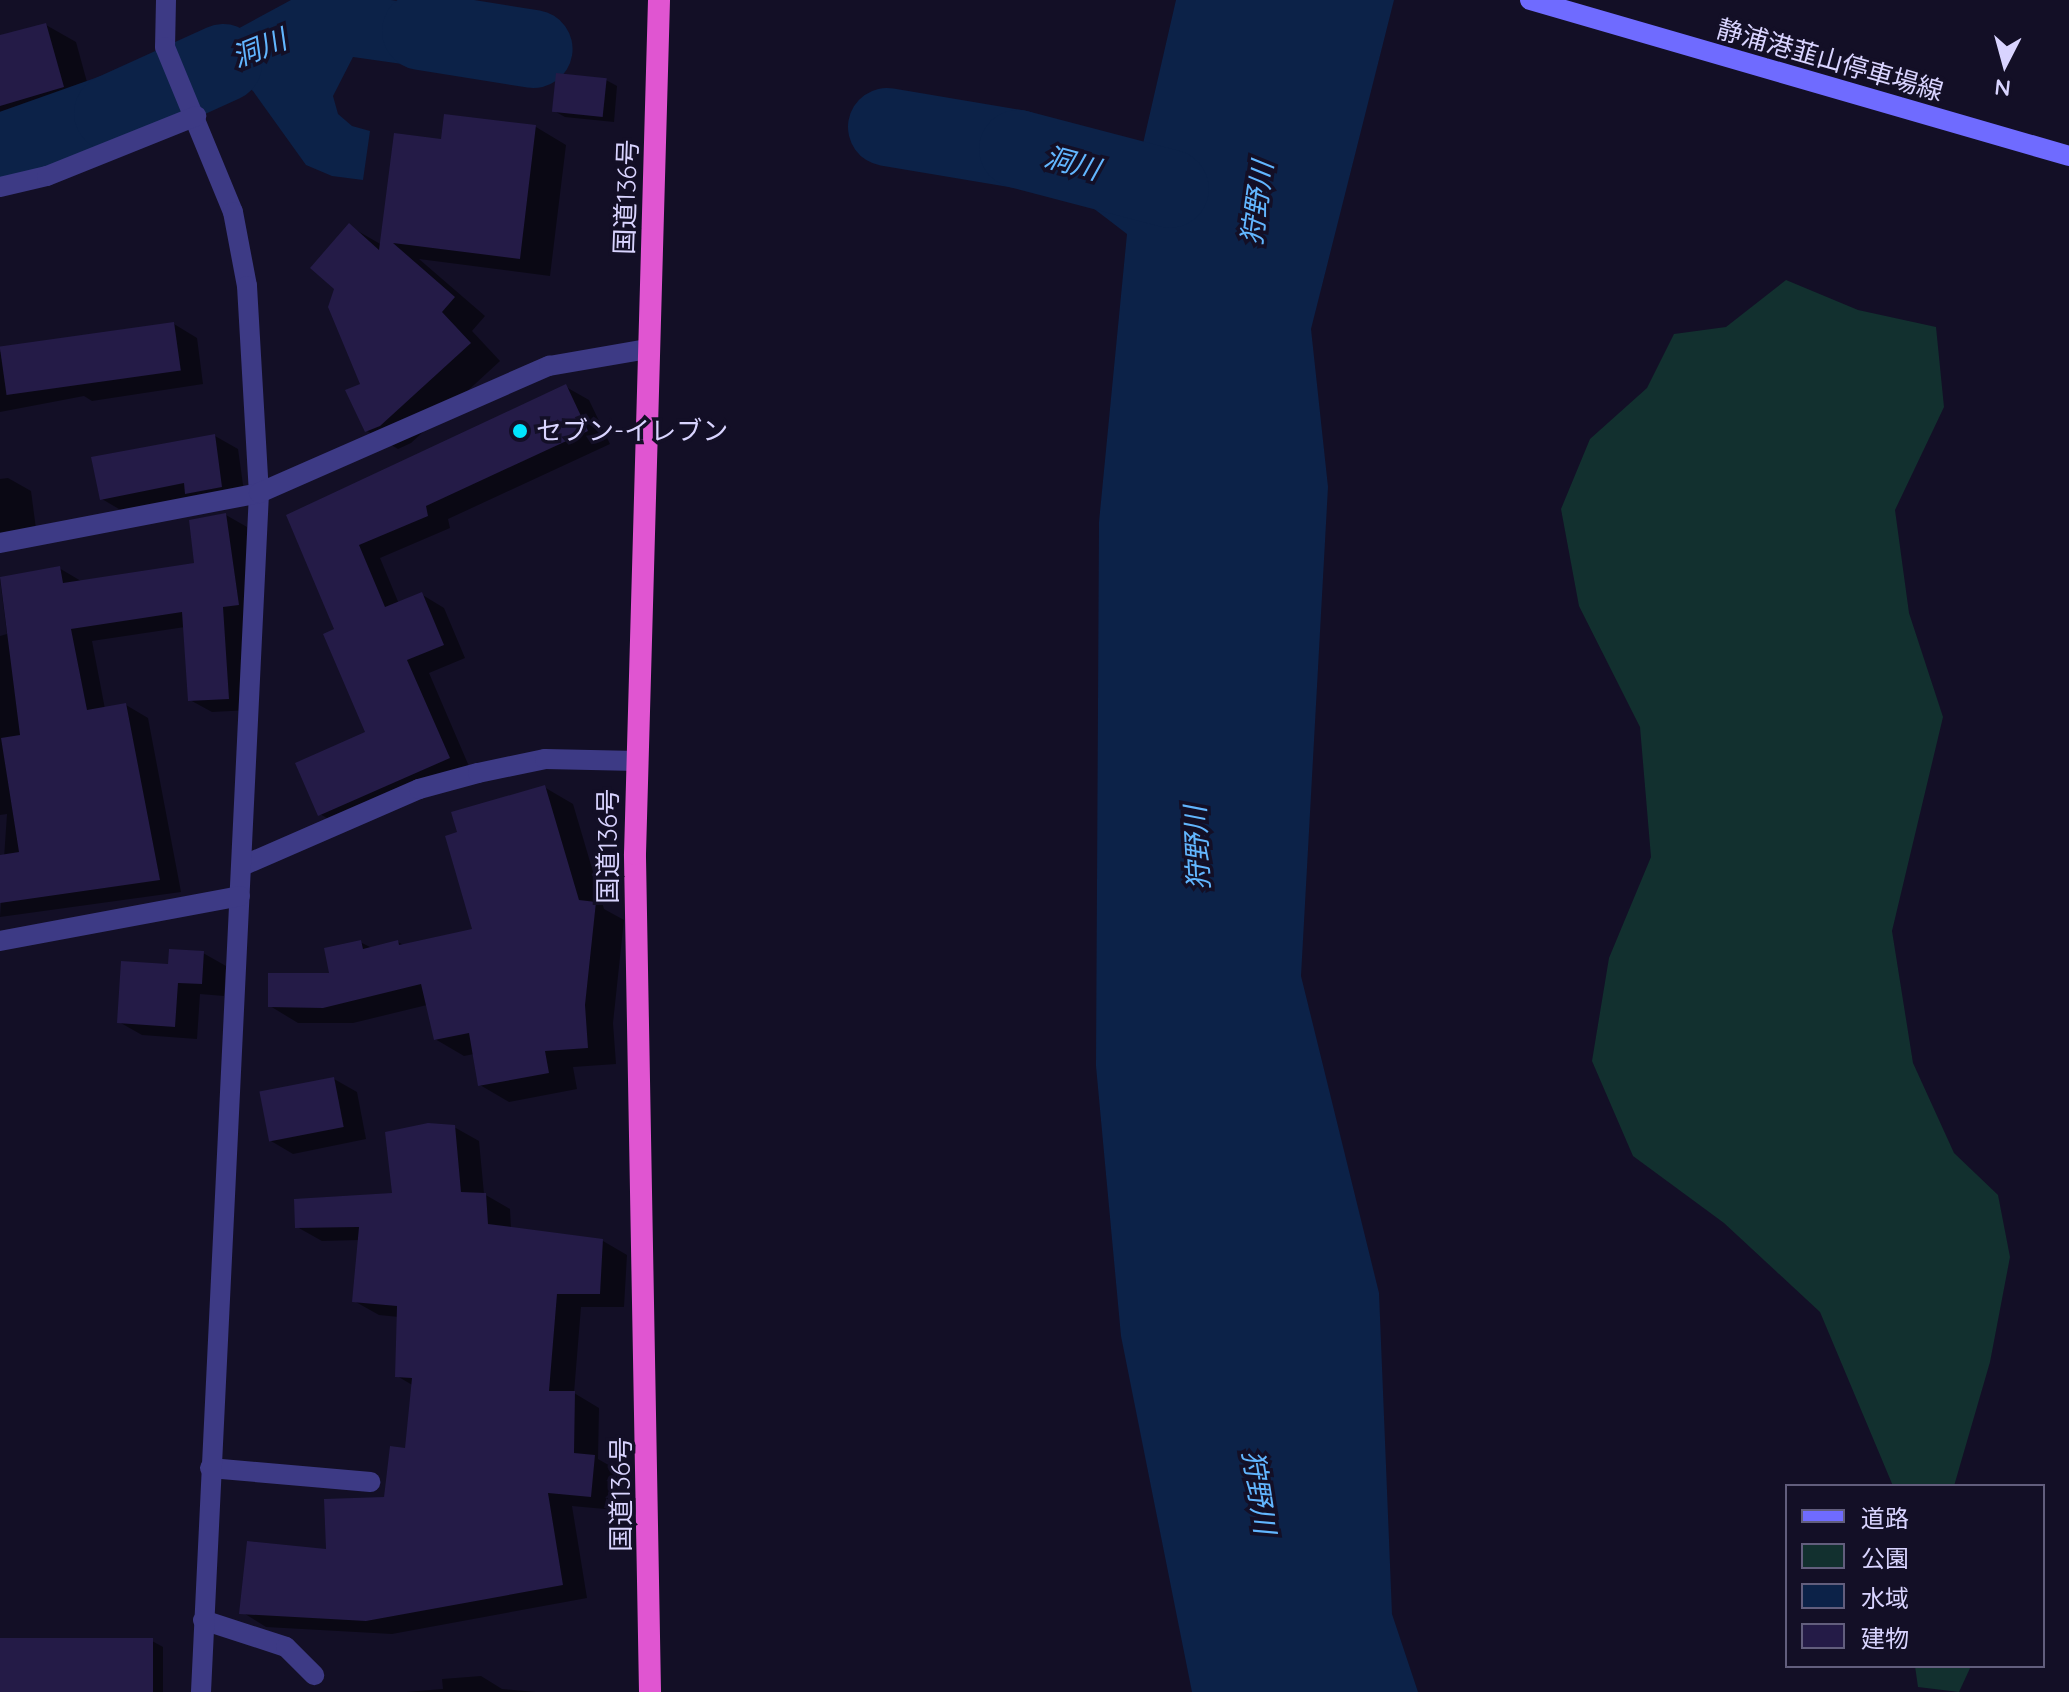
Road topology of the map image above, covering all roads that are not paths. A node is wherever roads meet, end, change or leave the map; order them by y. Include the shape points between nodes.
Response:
1 (166, 0) edge
2 (659, 0) edge
3 (1530, 0) edge
4 (193, 111) junction
5 (2069, 156) edge
6 (0, 187) edge
7 (647, 349) junction
8 (259, 493) junction
9 (0, 543) edge
10 (637, 761) junction
11 (242, 866) junction
12 (240, 896) junction
13 (0, 941) edge
14 (210, 1468) junction
15 (370, 1482) dead end
16 (203, 1620) junction
17 (314, 1675) dead end
18 (201, 1692) edge
19 (650, 1692) edge

1 - 4 street via 165,47
2 - 7 highway, 国道136号
3 - 5 main road, 静浦港韮山停車場線
4 - 6 street via 47,176
4 - 8 street via 233,212 247,286
7 - 8 street via 549,366
7 - 10 highway, 国道136号
8 - 9 street
8 - 11 street
10 - 11 street via 545,759 478,773 419,789
10 - 19 highway, 国道136号
11 - 12 street
12 - 13 street
12 - 14 street
14 - 15 street
14 - 16 street
16 - 17 street via 286,1647
16 - 18 street

